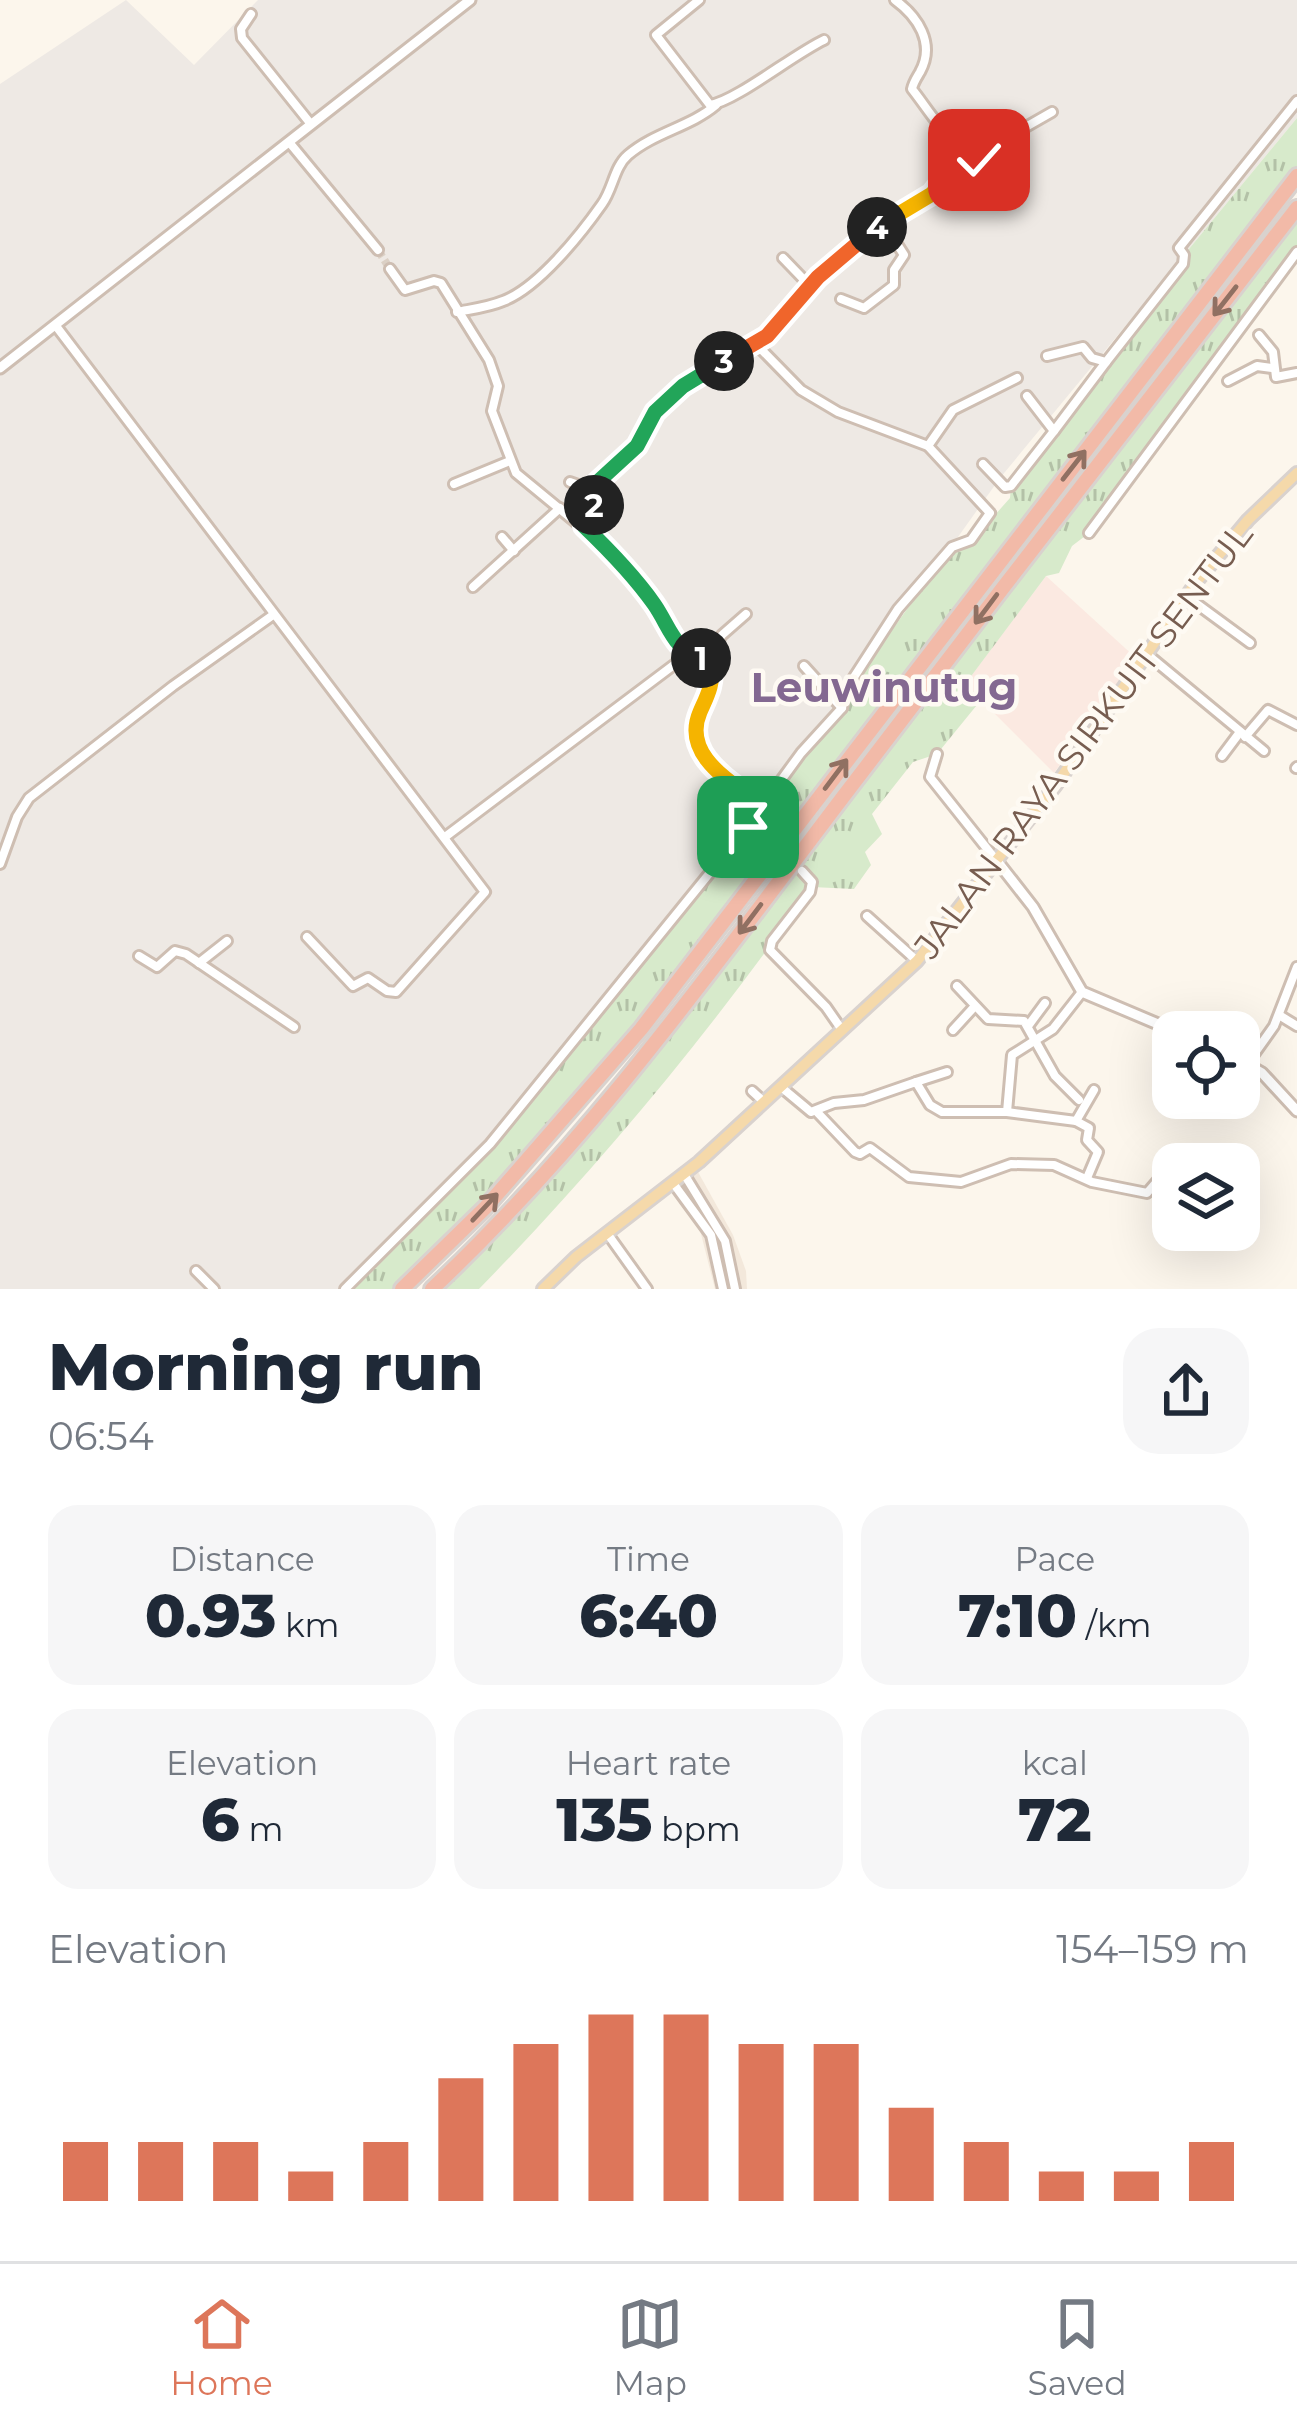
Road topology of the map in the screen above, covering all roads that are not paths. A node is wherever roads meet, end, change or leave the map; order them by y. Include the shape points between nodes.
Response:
1 (470, 0) edge
2 (699, 0) edge
3 (896, 0) edge
4 (251, 14) dead end
5 (824, 40) dead end
6 (1297, 101) edge
7 (716, 105) junction
8 (1052, 112) dead end
9 (310, 123) junction
10 (288, 140) junction
11 (966, 149) junction
12 (1297, 176) edge
13 (1297, 208) edge
14 (883, 222) junction
15 (378, 250) tunnel mouth
16 (1297, 252) edge
17 (783, 258) dead end
18 (390, 269) tunnel mouth
19 (810, 286) junction
20 (841, 299) dead end
21 (457, 312) junction
22 (56, 326) junction
23 (1259, 334) dead end
24 (756, 344) junction
25 (1047, 356) dead end
26 (1106, 362) junction
27 (0, 368) edge
28 (1272, 368) junction
29 (1297, 373) edge
30 (1017, 378) dead end
31 (1228, 381) dead end
32 (1027, 396) dead end
33 (1054, 431) junction
34 (928, 446) junction
35 (510, 460) junction
36 (983, 464) dead end
37 (1297, 473) edge
38 (570, 482) dead end
39 (454, 484) dead end
40 (587, 490) junction
41 (560, 508) junction
42 (584, 526) junction
43 (1089, 533) dead end
44 (502, 536) dead end
45 (514, 550) junction
46 (473, 587) dead end
47 (1186, 596) junction
48 (746, 614) dead end
49 (273, 616) junction
50 (1250, 643) dead end
51 (687, 655) junction
52 (1148, 655) junction
53 (705, 660) junction
54 (804, 666) dead end
55 (842, 707) junction
56 (1297, 725) edge
57 (1243, 734) junction
58 (1264, 752) dead end
59 (937, 754) dead end
60 (1222, 756) dead end
61 (757, 802) junction
62 (748, 827) junction
63 (446, 837) junction
64 (761, 840) tunnel mouth
65 (997, 860) junction
66 (0, 864) edge
67 (802, 871) dead end
68 (867, 916) dead end
69 (307, 937) dead end
70 (227, 941) dead end
71 (139, 956) dead end
72 (917, 962) junction
73 (199, 963) junction
74 (1297, 967) edge
75 (957, 986) dead end
76 (1082, 992) junction
77 (1045, 1003) dead end
78 (975, 1006) junction
79 (1279, 1015) junction
80 (1152, 1021) edge
81 (1028, 1026) junction
82 (1297, 1026) edge
83 (294, 1027) dead end
84 (953, 1030) dead end
85 (843, 1031) junction
86 (1037, 1040) junction
87 (1260, 1040) edge
88 (946, 1072) dead end
89 (1260, 1074) edge
90 (916, 1082) junction
91 (781, 1087) junction
92 (1094, 1090) dead end
93 (752, 1091) dead end
94 (1079, 1100) dead end
95 (764, 1102) junction
96 (817, 1111) junction
97 (1297, 1111) edge
98 (1007, 1112) junction
99 (1076, 1120) junction
100 (1087, 1178) junction
101 (679, 1179) junction
102 (1152, 1188) edge
103 (707, 1218) junction
104 (607, 1232) junction
105 (196, 1271) dead end
106 (214, 1289) edge
107 (344, 1289) edge
108 (401, 1289) edge
109 (432, 1289) edge
110 (543, 1289) edge
111 (646, 1289) edge
112 (723, 1289) edge
113 (735, 1289) edge

1 - 9 street
2 - 7 street via 656,35 701,98
3 - 11 street via 922,27 923,66 912,89
4 - 9 street via 241,29 245,45
5 - 7 street
6 - 26 street via 1179,248 1183,264
7 - 21 street via 626,157 606,199 522,291
8 - 11 street via 987,161
9 - 10 street
10 - 15 street
10 - 22 street
11 - 14 street via 932,194
108 -> 12 highway via 484,1208 641,1029
13 -> 109 highway via 656,1044
14 - 19 street
14 - 20 street via 905,258 894,270 896,283 864,308
16 - 43 street
17 - 19 street
18 - 21 street via 405,290 441,283
19 - 24 street
21 - 35 street via 499,386 491,406
22 - 27 street
22 - 49 street
23 - 28 street via 1273,352
24 - 34 street via 784,377 838,412
24 - 40 street via 683,386 655,412 637,446
25 - 26 street via 1083,347
26 - 33 street
28 - 29 street via 1278,379
28 - 31 street via 1257,366
30 - 34 street via 953,410
32 - 33 street
33 - 36 street via 1011,487
34 - 55 street via 990,513 898,609
35 - 39 street
35 - 41 street
37 - 47 main road, JALAN RAYA SIRKUIT SENTUL
38 - 40 street
40 - 42 street via 595,508
41 - 42 street
41 - 45 street
42 - 51 street
44 - 45 street
45 - 46 street
47 - 50 street
47 - 52 main road, JALAN RAYA SIRKUIT SENTUL
48 - 53 street
49 - 63 street
49 - 66 street via 29,798
51 - 53 street
51 - 63 street
52 - 57 street
52 - 65 main road, JALAN RAYA SIRKUIT SENTUL
53 - 61 street via 712,676 697,719 699,750
54 - 55 street
55 - 61 street via 766,801
56 - 57 street via 1268,710
57 - 58 street
57 - 60 street
59 - 65 street via 932,780
61 - 62 street
62 - 64 street
62 - 107 street via 490,1144
63 - 69 street via 485,892 399,991 368,979 353,986
65 - 72 main road, JALAN RAYA SIRKUIT SENTUL
65 - 76 street
67 - 85 street via 810,892 770,950
68 - 72 street
70 - 73 street
71 - 73 street via 157,967 177,951
72 - 85 main road, JALAN RAYA SIRKUIT SENTUL
73 - 83 street
74 - 79 street
75 - 78 street
76 - 80 street
76 - 86 street
77 - 81 street
78 - 81 street via 988,1019 1019,1018
78 - 84 street
79 - 82 street
79 - 87 street
81 - 86 street
85 - 91 main road, JALAN RAYA SIRKUIT SENTUL
86 - 94 street
86 - 98 street via 1012,1055
88 - 90 street
89 - 97 street
90 - 96 street
90 - 98 street via 934,1110
91 - 95 main road, JALAN RAYA SIRKUIT SENTUL
91 - 96 street via 806,1111
92 - 99 street
93 - 95 street
95 - 101 main road, JALAN RAYA SIRKUIT SENTUL
96 - 100 street via 855,1152 873,1149 909,1177 961,1182 1011,1164 1059,1166
98 - 99 street
99 - 100 street via 1089,1128 1097,1152
100 - 102 street
101 - 103 street
101 - 104 main road, JALAN RAYA SIRKUIT SENTUL
103 - 112 street
103 - 113 street via 725,1241
104 - 110 main road, JALAN RAYA SIRKUIT SENTUL
104 - 111 street
105 - 106 street

